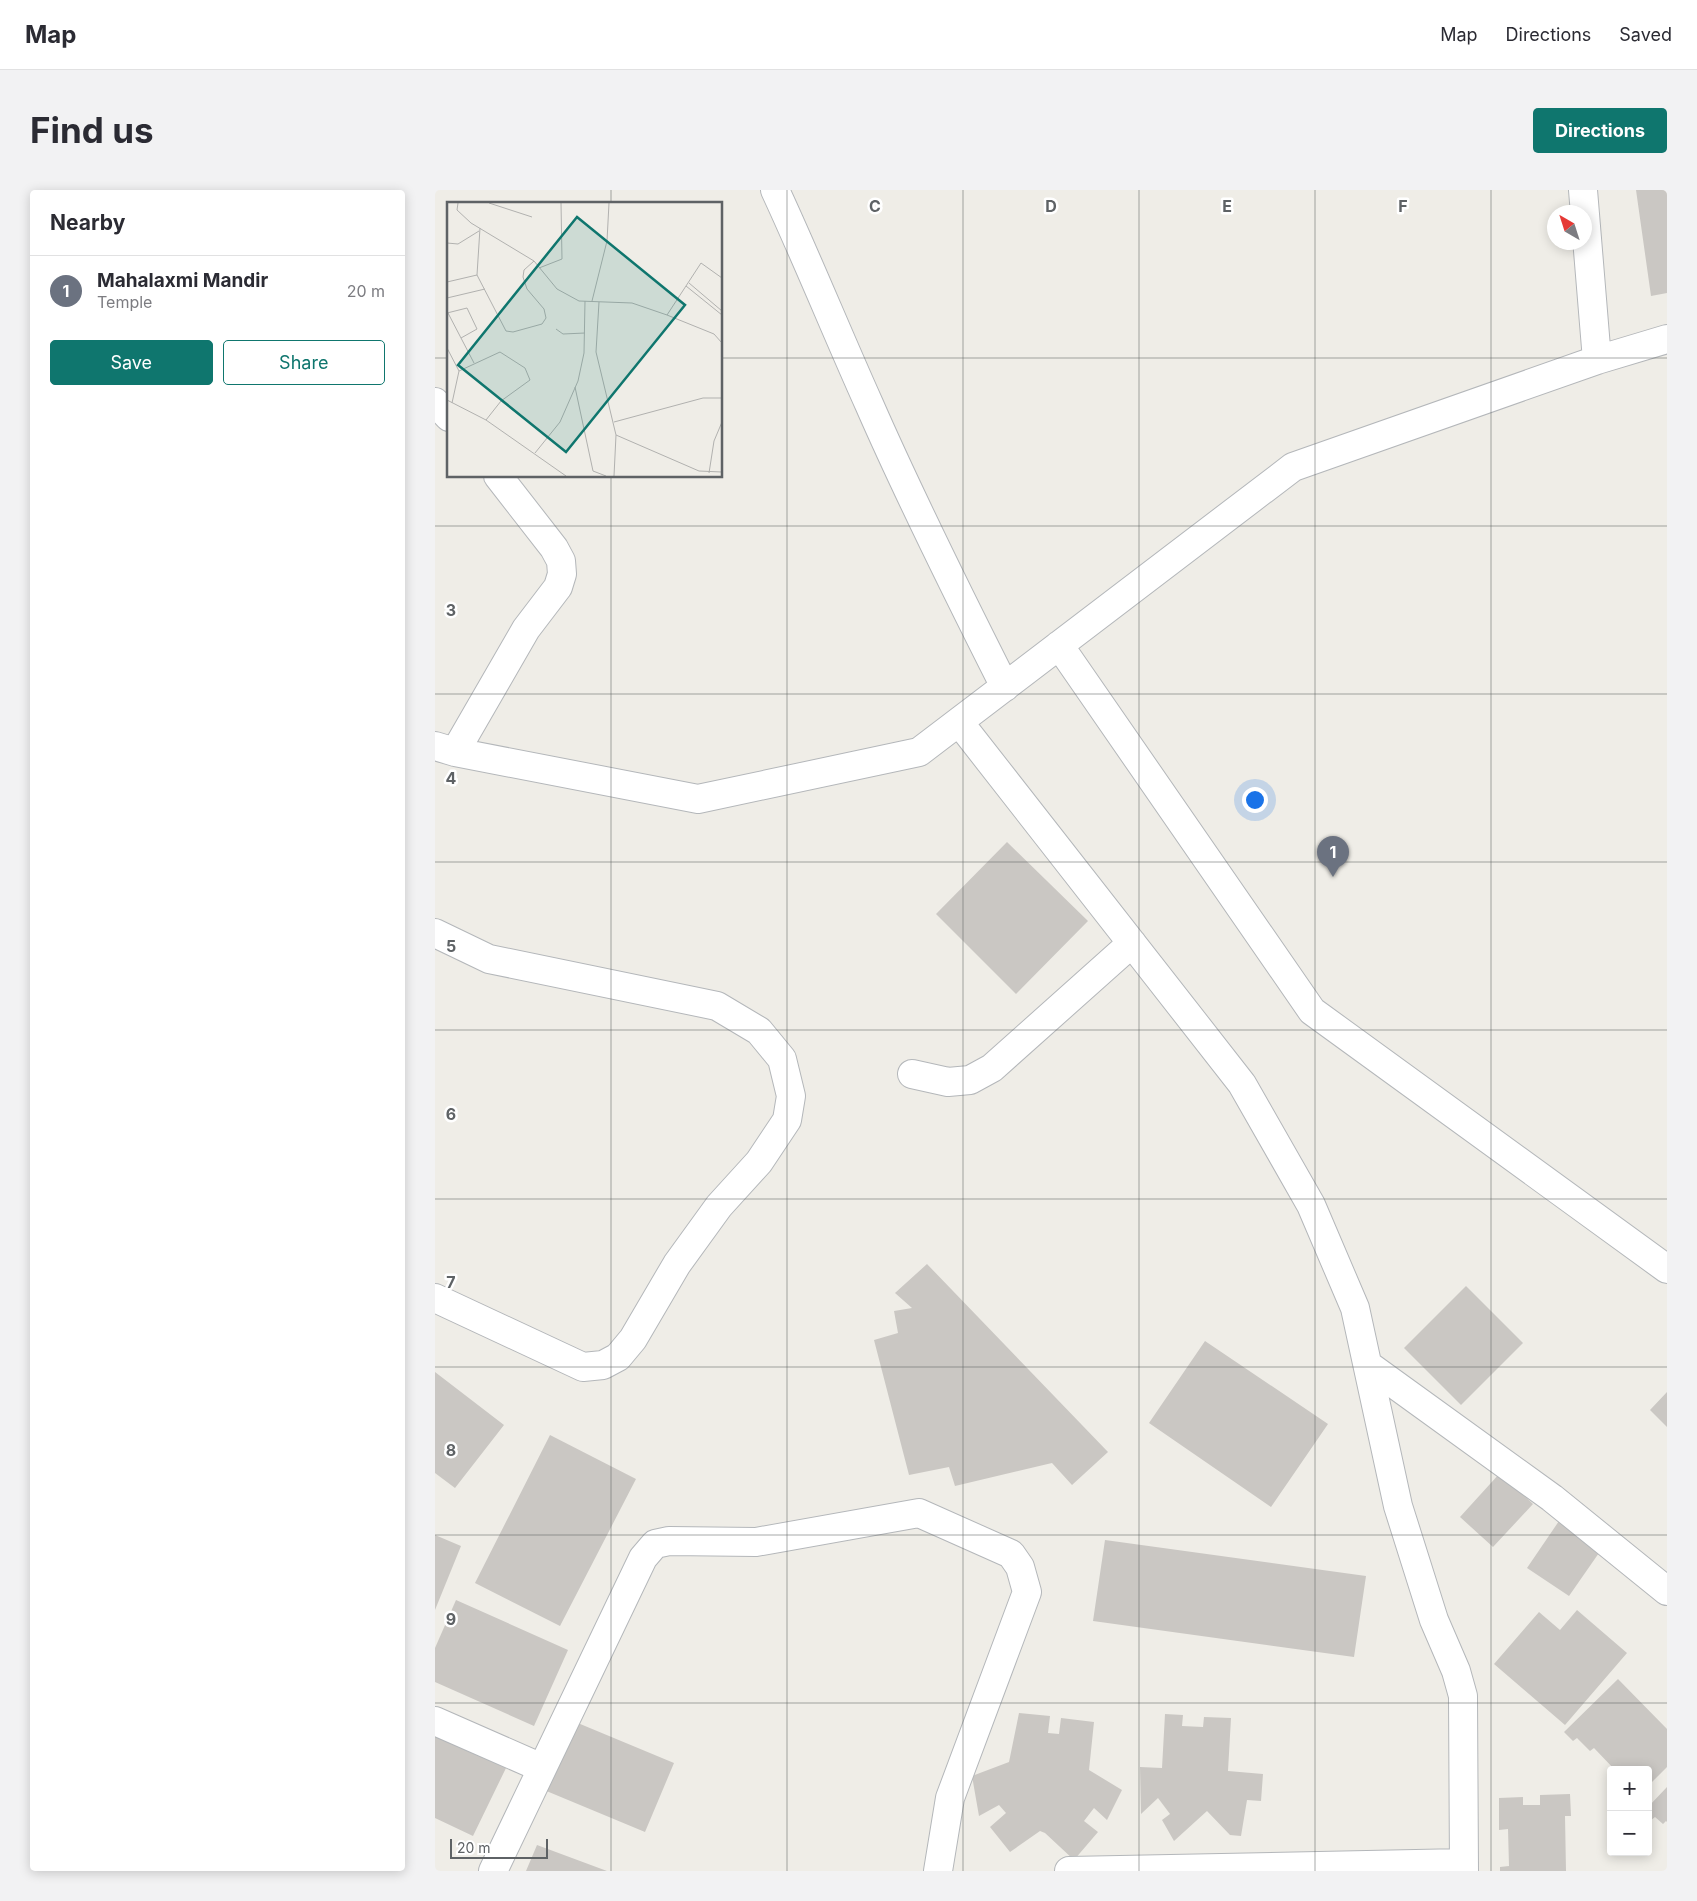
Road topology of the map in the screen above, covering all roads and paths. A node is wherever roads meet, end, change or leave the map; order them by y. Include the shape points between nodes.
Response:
1 (775, 190) edge
2 (1583, 190) edge
3 (1667, 339) edge
4 (1597, 360) junction
5 (435, 402) edge
6 (447, 415) edge
7 (500, 478) edge
8 (1059, 646) junction
9 (1005, 687) junction
10 (959, 722) junction
11 (445, 749) edge
12 (435, 933) edge
13 (1131, 943) junction
14 (912, 1074) dead end
15 (1667, 1269) edge
16 (435, 1298) edge
17 (1368, 1366) junction
18 (1667, 1590) edge
19 (435, 1721) edge
20 (542, 1768) junction
21 (1464, 1867) edge
22 (493, 1871) edge
23 (938, 1871) edge
24 (1069, 1871) edge

1 - 9 street via 923,522
2 - 4 street
3 - 4 street
4 - 8 street via 1293,467
5 - 6 street
7 - 11 street via 545,534 561,561 562,574 558,587
8 - 9 street
8 - 15 street via 1312,1011
9 - 10 street
10 - 11 street via 919,752 698,799
10 - 13 street
12 - 16 street via 489,959 717,1006 759,1031 782,1059 791,1096 787,1120 759,1162 719,1206 677,1264 633,1339 618,1357 603,1365 583,1367
13 - 14 street via 992,1068 970,1080 948,1082
13 - 17 street via 1241,1084 1311,1205 1355,1308
17 - 18 street via 1552,1498
17 - 21 street via 1398,1506 1434,1620 1463,1696
19 - 20 street
20 - 22 street
20 - 23 street via 643,1558 655,1544 669,1541 756,1542 919,1513 1011,1554 1020,1567 1027,1592 950,1798
21 - 24 street

